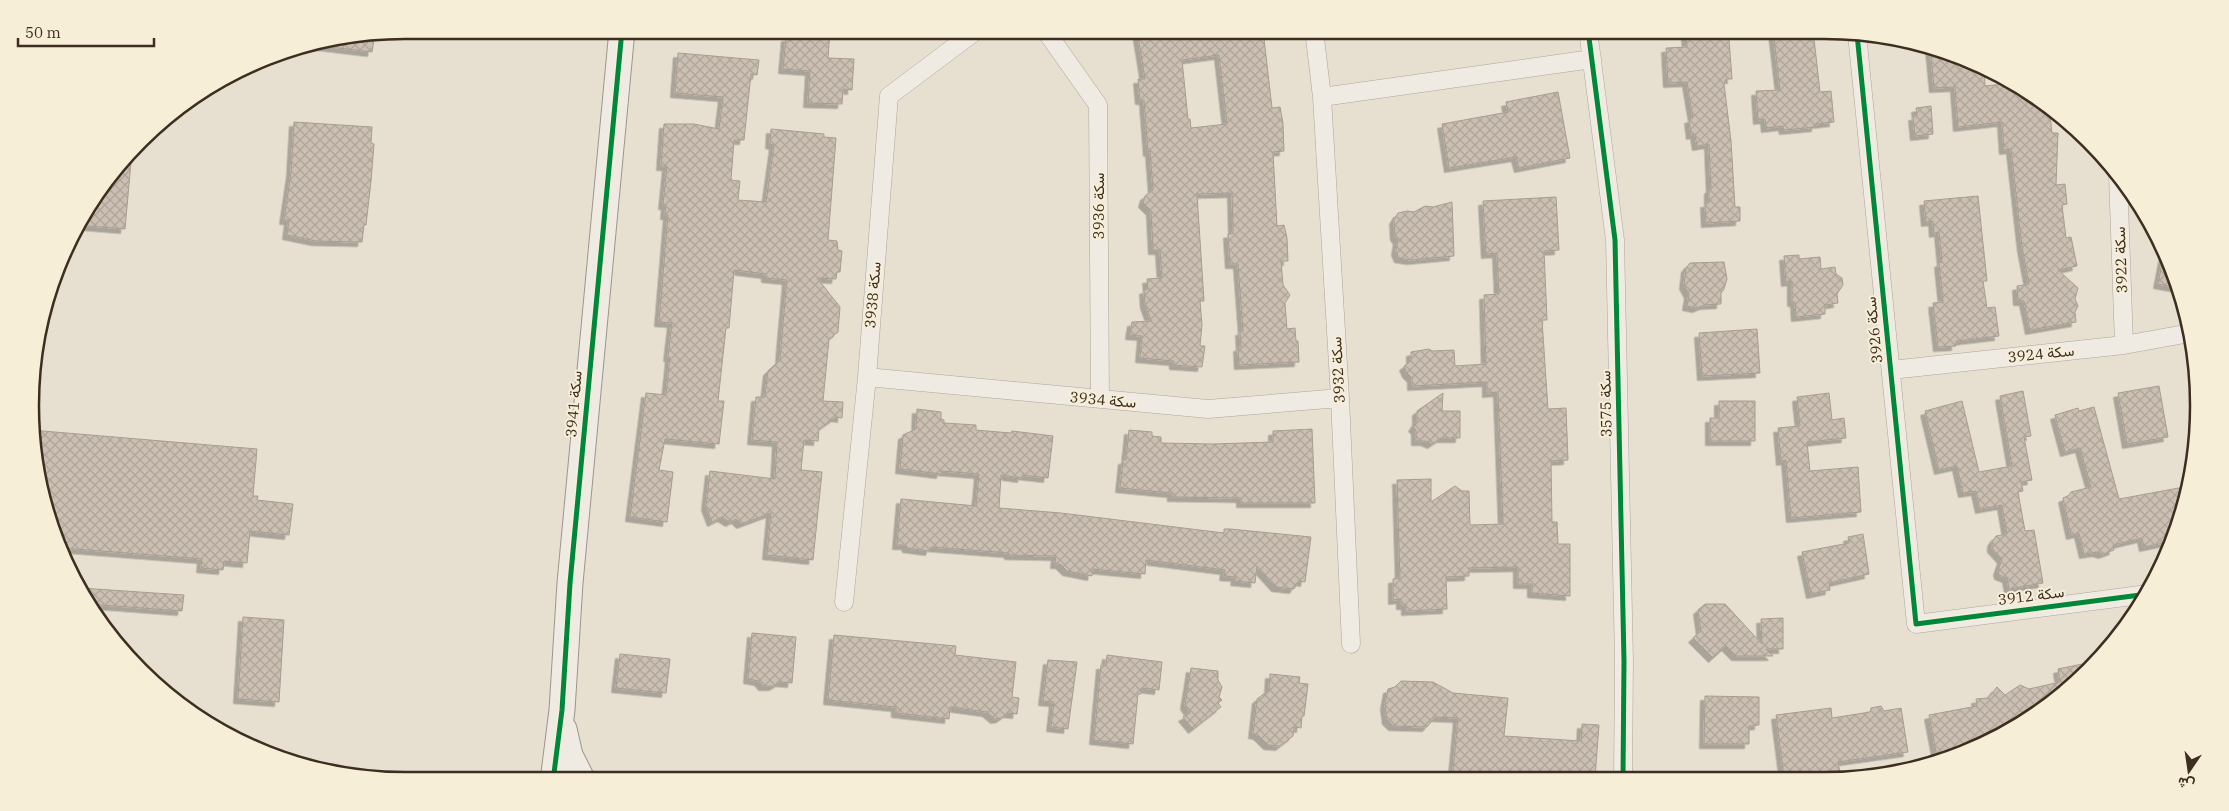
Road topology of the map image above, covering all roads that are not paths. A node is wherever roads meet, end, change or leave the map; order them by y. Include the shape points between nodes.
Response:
1 (620, 39) edge
2 (965, 39) edge
3 (1051, 39) edge
4 (1315, 39) edge
5 (1589, 39) edge
6 (1858, 41) edge
7 (1592, 59) junction
8 (1322, 97) junction
9 (2118, 188) edge
10 (2183, 334) edge
11 (2124, 345) junction
12 (1891, 370) junction
13 (867, 377) junction
14 (1340, 398) junction
15 (1100, 399) junction
16 (2137, 595) edge
17 (844, 602) dead end
18 (1916, 624) joint
19 (1351, 644) dead end
20 (562, 710) junction
21 (1624, 721) junction
22 (554, 772) edge
23 (578, 772) edge
24 (1623, 772) edge
25 (1634, 772) edge

1 - 20 street, سكة 3941 via 570,582
2 - 13 street, سكة 3938 via 889,96
3 - 15 street, سكة 3936 via 1098,105
4 - 8 street, سكة 3932
5 - 7 street, سكة 3575
6 - 12 street, سكة 3926
7 - 8 street
7 - 21 street, سكة 3575 via 1615,240
8 - 14 street, سكة 3932
9 - 11 street, سكة 3922
10 - 11 street, سكة 3924
11 - 12 street, سكة 3924
12 - 18 street, سكة 3926
13 - 15 street, سكة 3934
13 - 17 street, سكة 3938
14 - 15 street, سكة 3934 via 1208,410
14 - 19 street, سكة 3932
16 - 18 street, سكة 3912
20 - 22 street, سكة 3941
20 - 23 street via 570,755
21 - 24 street, سكة 3575
21 - 25 street, سكة 3575

